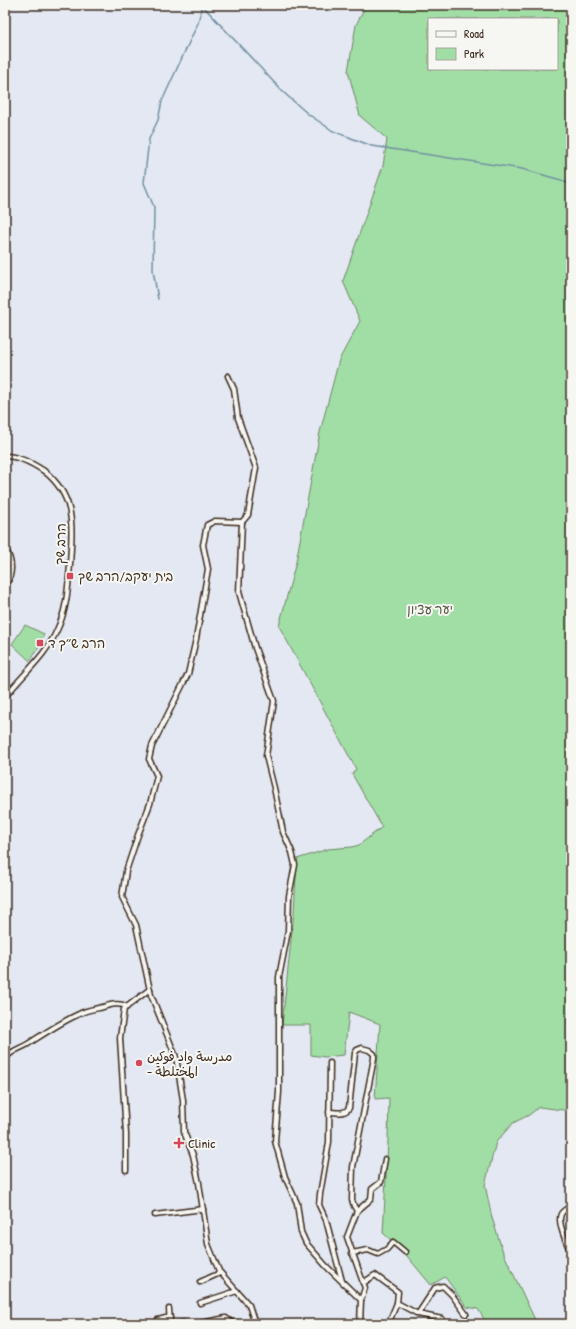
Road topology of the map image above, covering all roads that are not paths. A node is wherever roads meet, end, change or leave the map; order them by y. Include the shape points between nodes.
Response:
1 (228, 376) dead end
2 (5, 456) edge
3 (242, 522) junction
4 (5, 548) edge
5 (5, 587) edge
6 (5, 697) edge
7 (150, 989) junction
8 (127, 1007) junction
9 (5, 1059) edge
10 (330, 1063) dead end
11 (329, 1112) junction
12 (385, 1159) dead end
13 (126, 1170) dead end
14 (571, 1206) edge
15 (203, 1209) junction
16 (357, 1210) junction
17 (155, 1215) dead end
18 (405, 1252) dead end
19 (571, 1252) edge
20 (352, 1253) junction
21 (220, 1273) junction
22 (200, 1282) dead end
23 (342, 1282) junction
24 (363, 1283) junction
25 (237, 1291) junction
26 (361, 1300) junction
27 (397, 1303) junction
28 (200, 1304) dead end
29 (169, 1309) dead end
30 (418, 1314) junction
31 (466, 1314) dead end
32 (170, 1317) junction
33 (442, 1319) dead end
34 (158, 1320) dead end
35 (389, 1322) dead end
36 (183, 1323) edge
37 (255, 1323) edge
38 (170, 1324) edge
39 (177, 1324) edge
40 (196, 1324) edge
41 (234, 1324) edge
42 (249, 1324) edge
43 (360, 1324) edge

1 - 3 street via 234,389 238,418 256,468 248,515
2 - 6 street, הרב שך via 30,462 54,481 67,500 72,528 67,594 60,624 46,649
3 - 7 street via 215,521 208,525 203,545 208,569 188,674 152,746 149,759 157,776 150,804 126,871 122,896 136,925
3 - 23 street via 240,592 255,648 274,700 266,756 283,832 295,865 289,896 288,931 279,977 279,1092 275,1141 285,1177 297,1203 301,1232 306,1243
4 - 5 street via 12,569
7 - 8 street
7 - 15 street via 176,1057 183,1100 184,1132 193,1155
8 - 9 street via 123,1004 108,1006 79,1014 14,1050
8 - 13 street via 124,1009 120,1038
10 - 11 street
11 - 16 street via 347,1111 355,1053 362,1048 372,1052 374,1058 353,1167 352,1200
11 - 23 street via 329,1142 319,1205 326,1220
12 - 16 street via 381,1182 372,1189 371,1199
14 - 19 street via 560,1217
15 - 17 street
15 - 21 street via 208,1244
16 - 20 street via 347,1237
18 - 20 street via 393,1242 378,1254 368,1250
20 - 24 street
21 - 22 street
21 - 25 street
23 - 26 street
24 - 26 street
24 - 27 street via 376,1275 398,1292
25 - 28 street
25 - 37 street via 249,1305
26 - 43 street
27 - 30 street
27 - 35 street
29 - 32 street
30 - 31 street via 435,1288 443,1286
30 - 33 street
32 - 34 street
32 - 38 street
36 - 39 street
37 - 42 street
40 - 41 street via 226,1318

